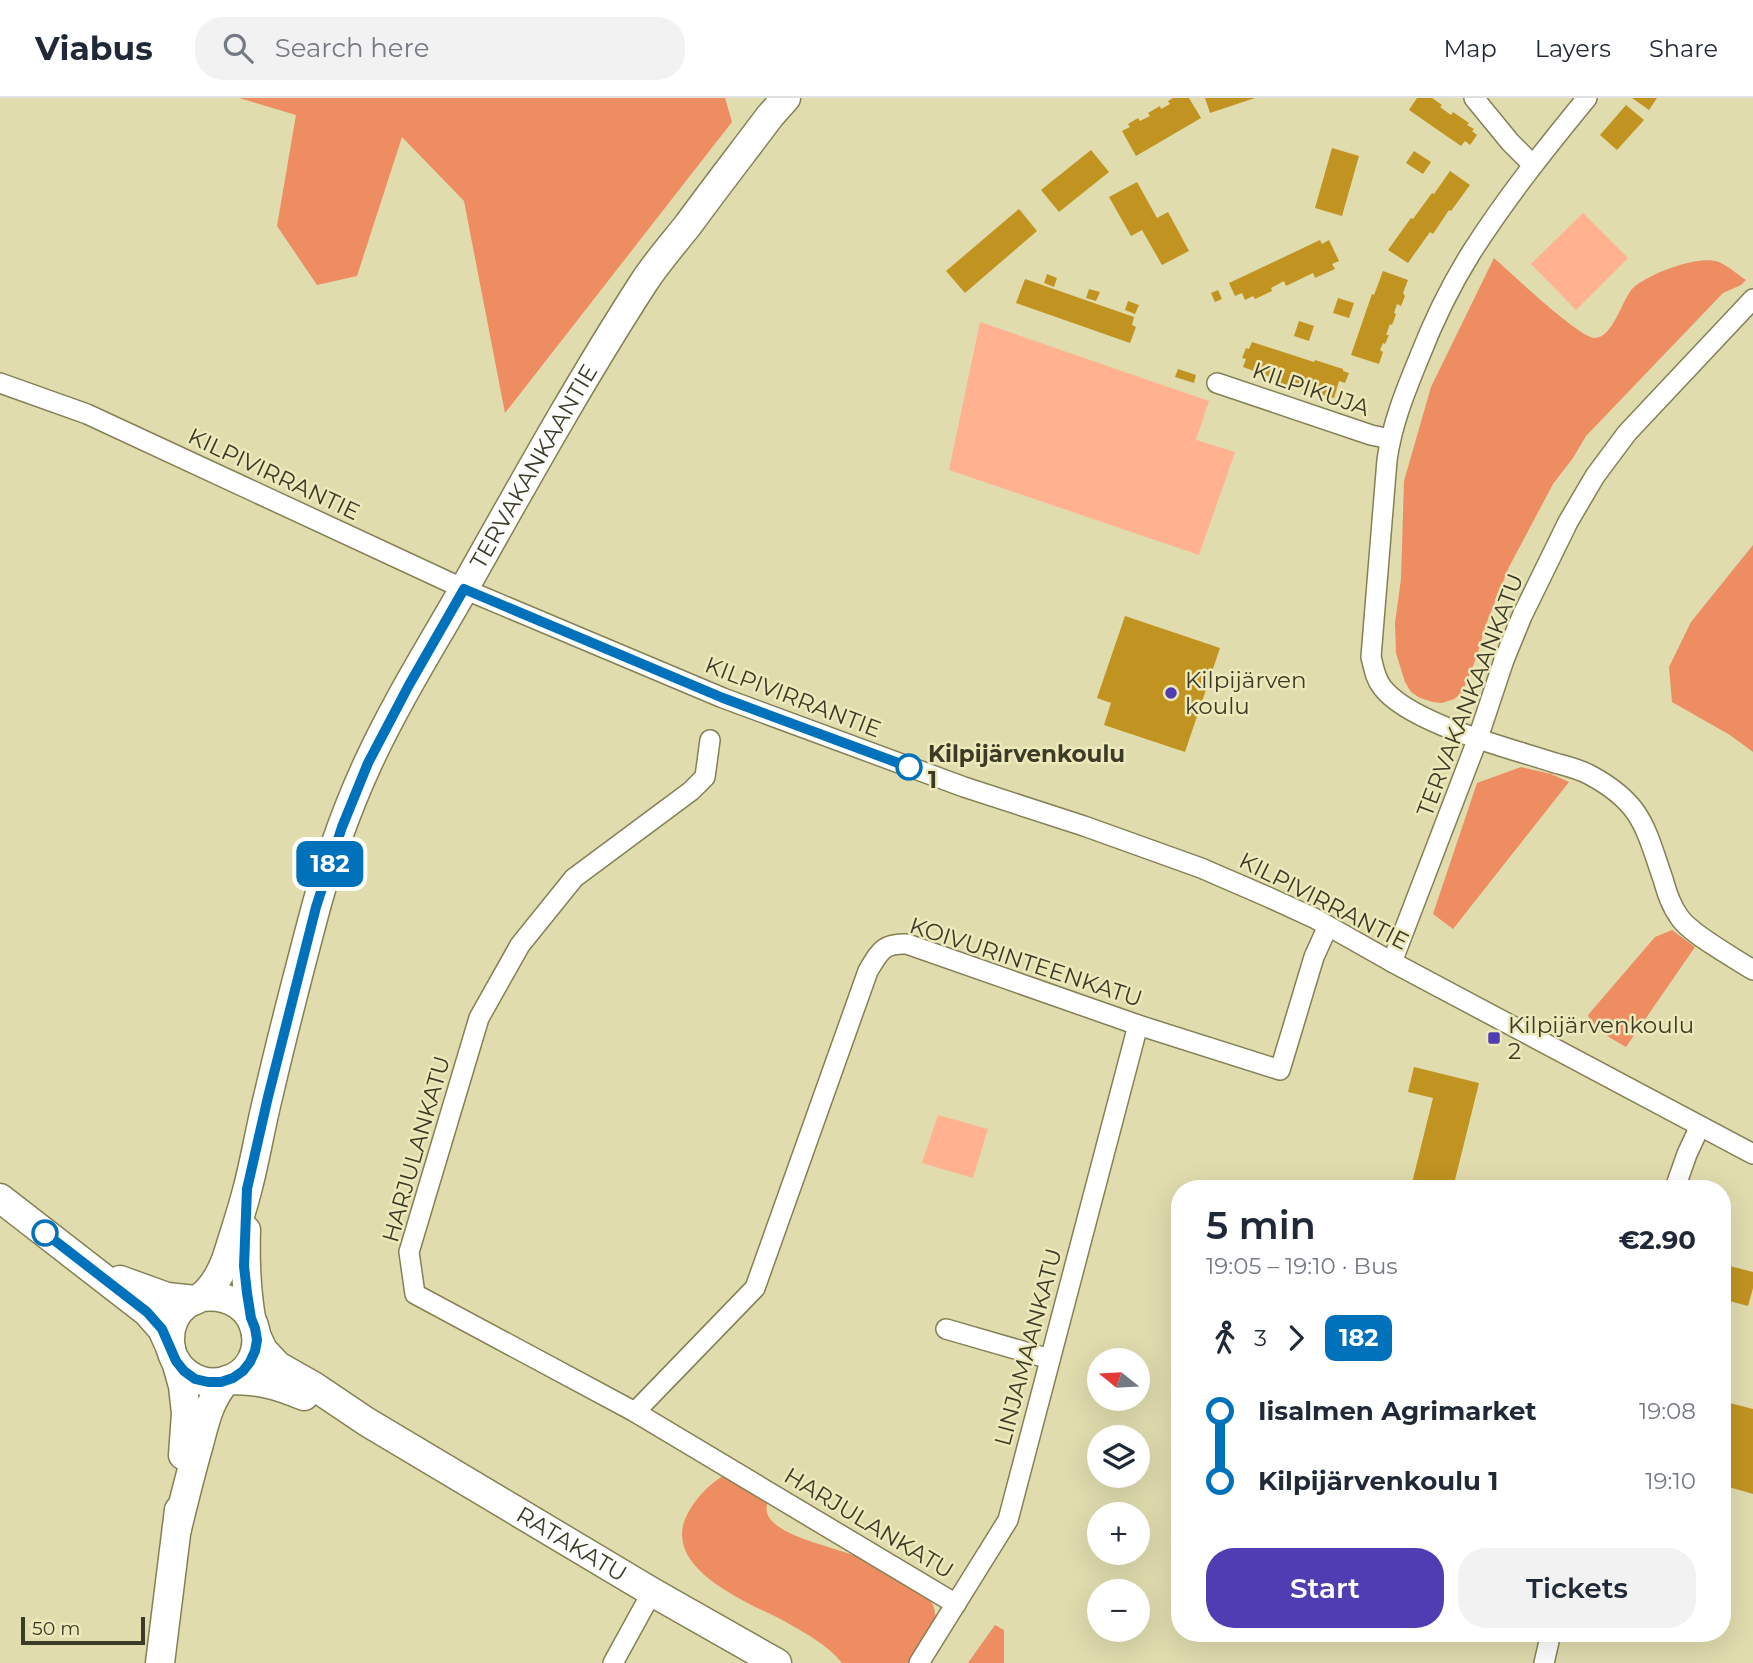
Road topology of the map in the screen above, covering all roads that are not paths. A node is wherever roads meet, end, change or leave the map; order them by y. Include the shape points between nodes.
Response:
1 (786, 98) edge
2 (1474, 98) edge
3 (1587, 98) edge
4 (1533, 165) junction
5 (1753, 299) edge
6 (0, 383) edge
7 (1217, 383) dead end
8 (1390, 439) junction
9 (464, 589) junction
10 (1478, 738) junction
11 (710, 740) dead end
12 (1328, 926) junction
13 (1392, 961) junction
14 (1753, 970) edge
15 (1138, 1025) junction
16 (1700, 1126) junction
17 (1753, 1154) edge
18 (1678, 1180) edge
19 (247, 1189) junction
20 (0, 1198) edge
21 (77, 1258) junction
22 (198, 1298) junction
23 (254, 1326) junction
24 (946, 1329) dead end
25 (173, 1355) junction
26 (1050, 1359) junction
27 (227, 1380) junction
28 (635, 1412) junction
29 (367, 1422) junction
30 (177, 1529) junction
31 (652, 1592) junction
32 (956, 1604) junction
33 (1549, 1642) edge
34 (160, 1663) edge
35 (613, 1663) edge
36 (777, 1663) edge
37 (919, 1663) edge
38 (1544, 1663) edge

1 - 9 street, TERVAKANKAANTIE via 646,279 547,439
2 - 4 street
3 - 4 street
4 - 8 street via 1454,285 1403,395
5 - 10 street, TERVAKANKAANKATU via 1627,433 1595,476 1522,616
6 - 9 street, KILPIVIRRANTIE via 87,414
7 - 8 street, KILPIKUJA
8 - 10 street via 1371,657 1376,678 1407,709
9 - 12 street, KILPIVIRRANTIE via 723,698 964,788 1201,867
9 - 19 street, TERVAKANKAANTIE via 368,763 342,827 316,907
10 - 13 street, TERVAKANKAANKATU
10 - 14 street via 1587,773 1615,790 1634,808 1646,831 1681,920
11 - 28 street, HARJULANKATU via 705,777 574,878 520,944 479,1018 409,1252 415,1294
12 - 13 street, KILPIVIRRANTIE
12 - 15 street, KOIVURINTEENKATU via 1280,1070
13 - 16 street, KILPIVIRRANTIE
15 - 26 street, LINJAMAANKATU
15 - 28 street, KOIVURINTEENKATU via 907,944 892,944 879,952 868,971 755,1287
16 - 17 street, KILPIVIRRANTIE
16 - 18 street
19 - 22 street, TERVAKANKAANTIE via 225,1263
19 - 23 street, TERVAKANKAANTIE via 244,1266
20 - 21 street
21 - 22 street via 145,1290 167,1297
21 - 25 street via 147,1312 162,1329
22 - 23 street via 235,1301
22 - 25 street via 179,1311 173,1323
23 - 27 street via 255,1351 250,1362
23 - 29 street, RATAKATU via 263,1350 278,1366
24 - 26 street
25 - 27 street via 195,1379
25 - 30 street via 186,1413
26 - 32 street, LINJAMAANKATU via 1008,1520
27 - 29 street, RATAKATU via 265,1382
27 - 30 street via 214,1395 208,1412
28 - 32 street, HARJULANKATU
29 - 31 street, RATAKATU
30 - 34 street
31 - 35 street
31 - 36 street, RATAKATU
32 - 37 street, LINJAMAANKATU
33 - 38 street

